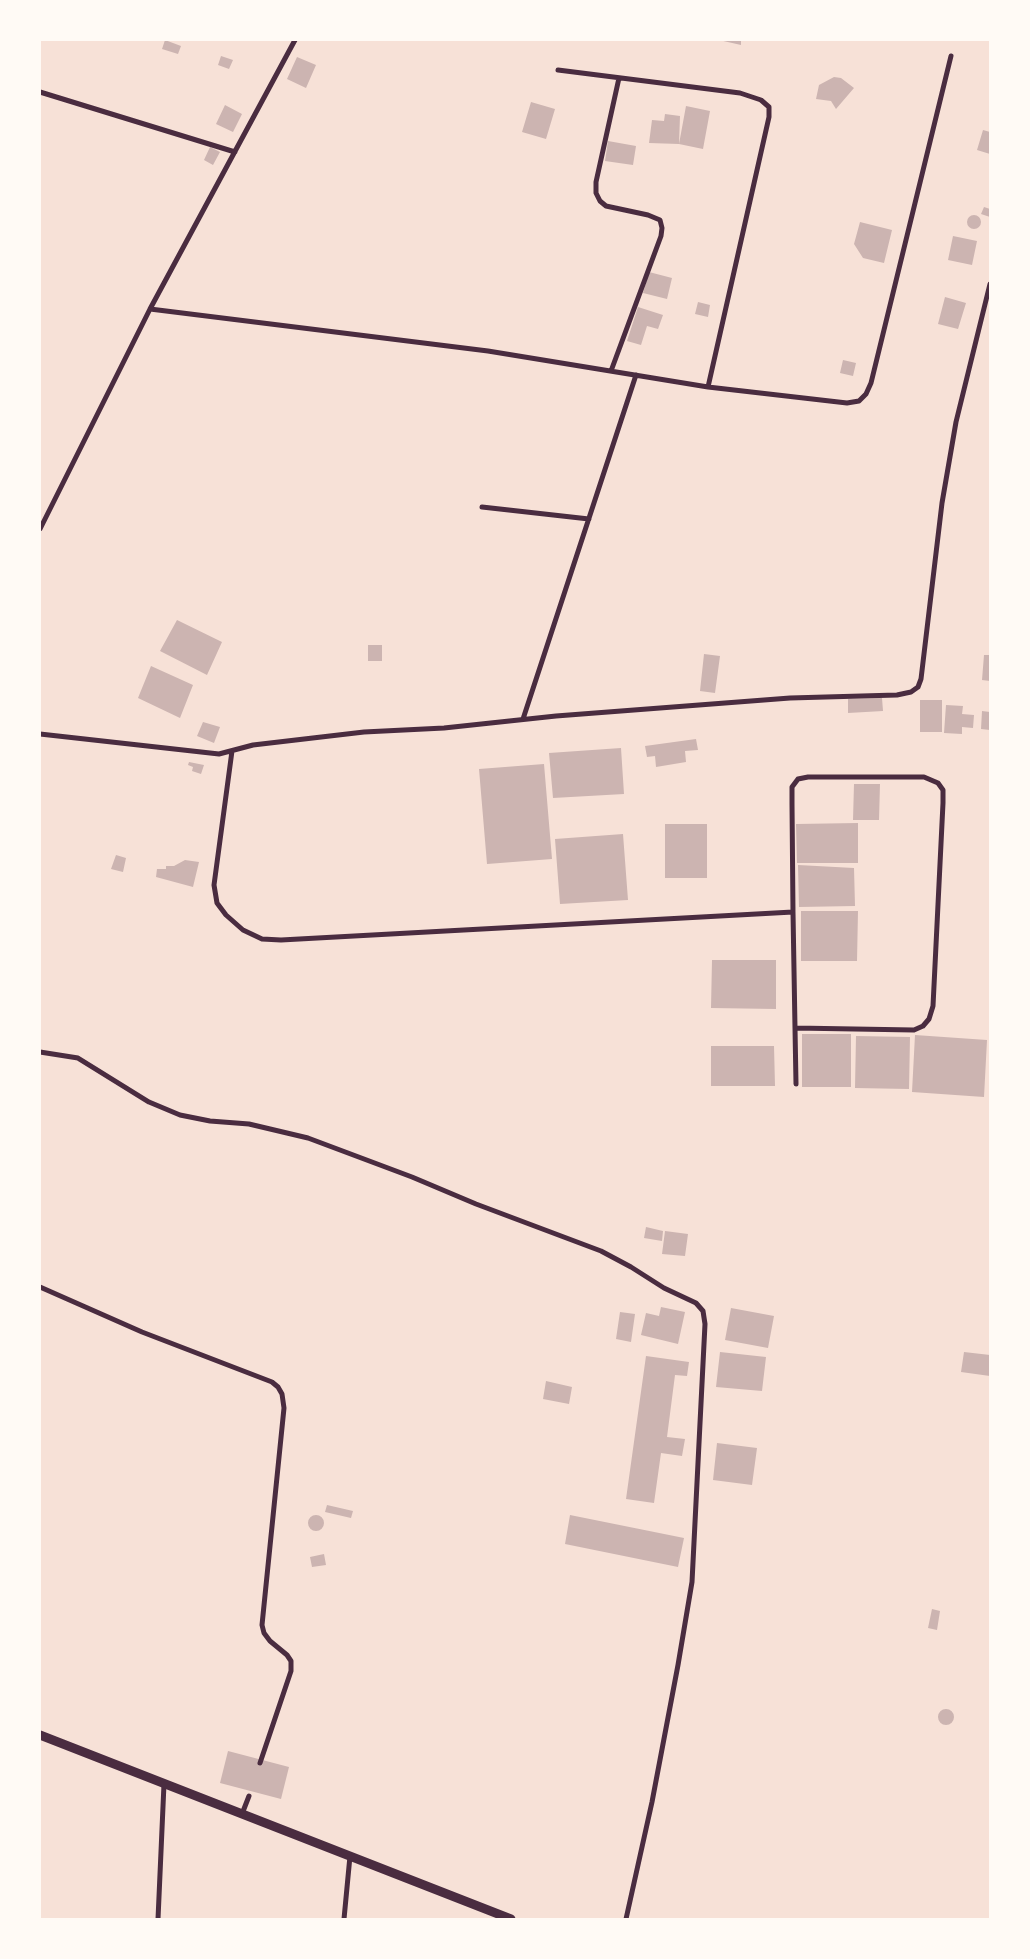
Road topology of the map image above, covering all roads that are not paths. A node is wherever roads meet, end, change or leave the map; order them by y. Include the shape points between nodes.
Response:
1 (295, 40) edge
2 (952, 56) dead end
3 (558, 70) dead end
4 (619, 78) junction
5 (40, 92) edge
6 (235, 152) junction
7 (990, 284) edge
8 (150, 309) junction
9 (611, 371) junction
10 (636, 375) junction
11 (708, 387) junction
12 (482, 507) dead end
13 (589, 519) junction
14 (40, 529) edge
15 (523, 719) junction
16 (40, 734) edge
17 (232, 751) junction
18 (794, 912) junction
19 (795, 1028) junction
20 (40, 1052) edge
21 (796, 1084) dead end
22 (40, 1287) edge
23 (40, 1735) edge
24 (260, 1763) dead end
25 (164, 1784) junction
26 (249, 1796) dead end
27 (242, 1814) junction
28 (350, 1856) junction
29 (158, 1919) edge
30 (344, 1919) edge
31 (511, 1919) edge
32 (626, 1919) edge

1 - 6 street
2 - 11 street via 866,394 859,401 847,403
3 - 4 street
4 - 9 street via 596,193 606,206 648,215 660,220 662,228
4 - 11 street via 740,93 769,107
5 - 6 street
6 - 8 street
7 - 15 street via 956,422 918,687 897,695 790,698
8 - 9 street via 488,351
8 - 14 street
9 - 10 street
10 - 11 street
10 - 13 street
12 - 13 street
13 - 15 street
15 - 17 street via 355,733 253,745
16 - 17 street via 197,753
17 - 18 street via 214,885 218,903 226,915 243,930 262,939
18 - 19 street
18 - 19 street via 792,787 798,779 808,776 924,777 938,783 943,790 944,803 933,1006 929,1019 914,1030
19 - 21 street
20 - 32 street via 78,1058 149,1102 180,1115 249,1124 308,1138 412,1177 600,1251 696,1303 703,1311 705,1324 692,1582 652,1802
22 - 24 street via 142,1332 272,1382 282,1394 284,1408 262,1626 270,1642 291,1661 291,1671
23 - 25 street
25 - 27 street
25 - 29 street
26 - 27 street
27 - 28 street
28 - 30 street
28 - 31 street

